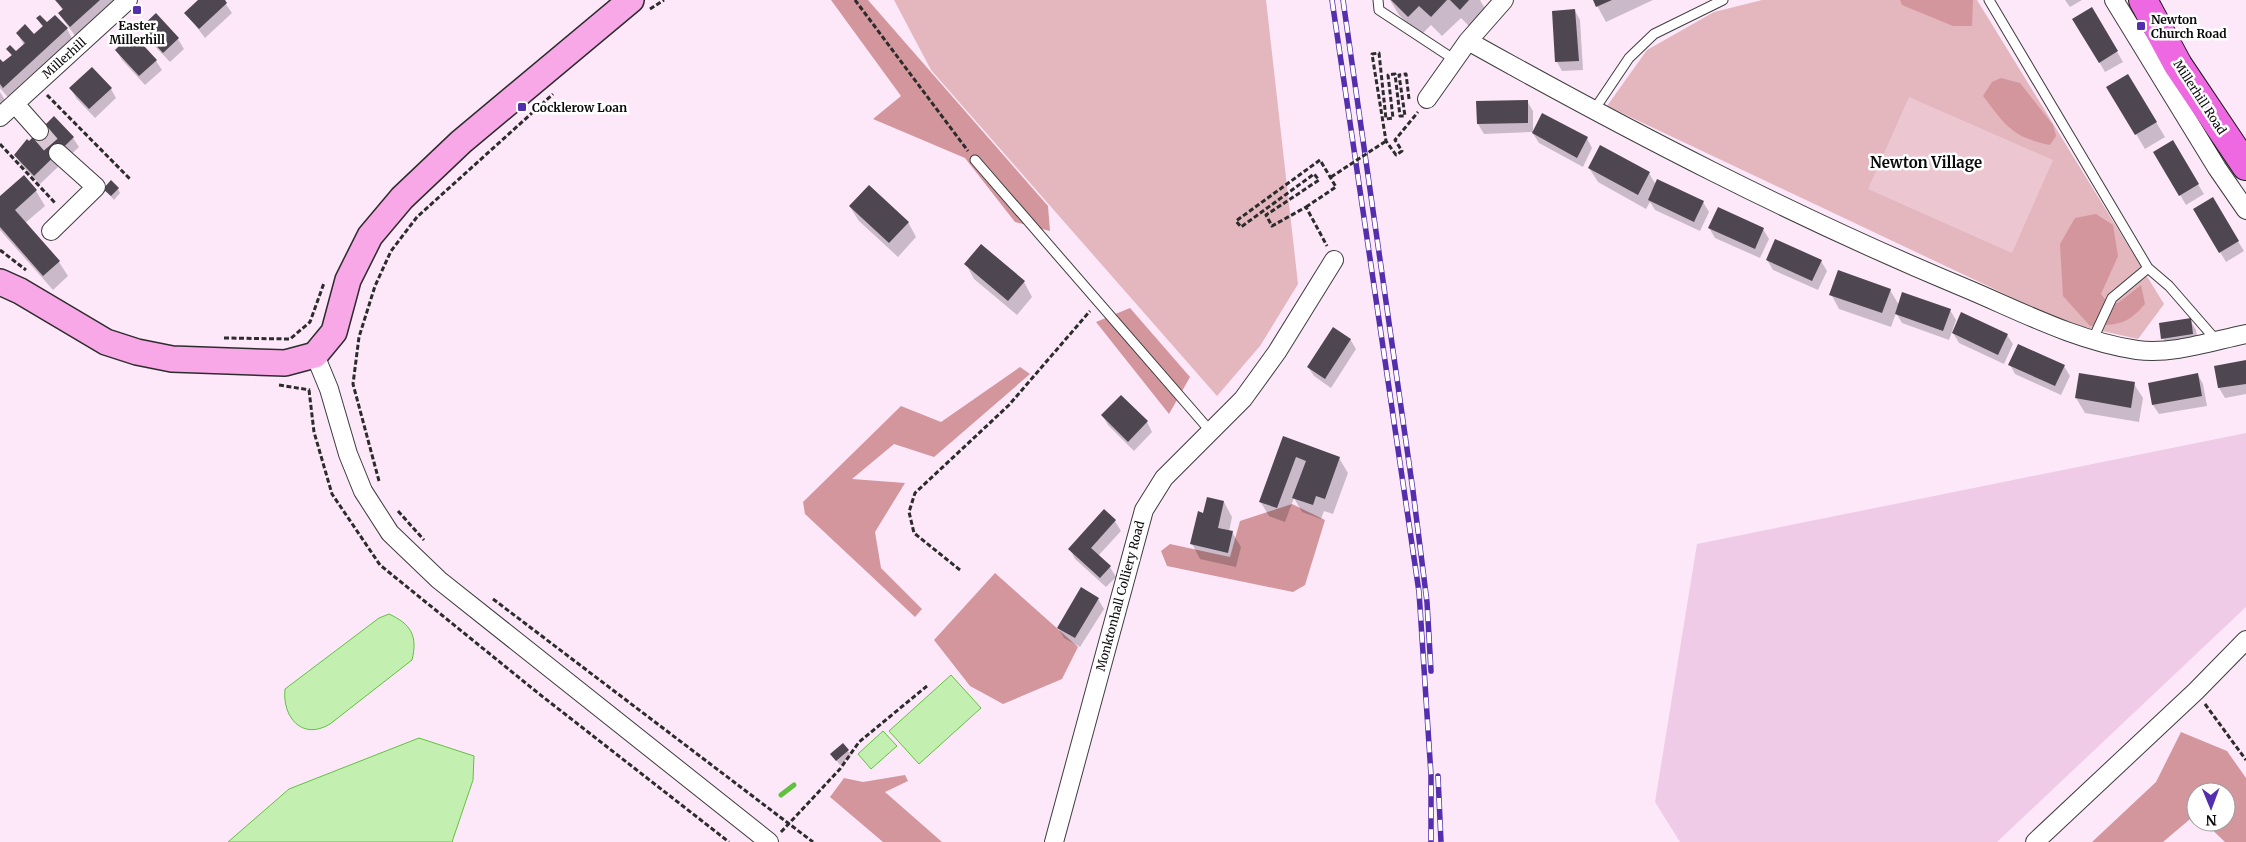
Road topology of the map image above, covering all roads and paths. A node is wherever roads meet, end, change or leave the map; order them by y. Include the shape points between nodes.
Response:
1 (128, 0) edge
2 (664, 0) edge
3 (855, 0) edge
4 (1378, 0) edge
5 (1504, 0) edge
6 (1723, 0) edge
7 (1989, 0) edge
8 (2114, 0) edge
9 (2143, 0) edge
10 (638, 6) edge
11 (1468, 41) junction
12 (1454, 60) junction
13 (37, 83) junction
14 (557, 91) dead end
15 (15, 104) junction
16 (1422, 106) joint
17 (1594, 110) junction
18 (0, 117) edge
19 (1410, 124) dead end
20 (39, 131) tunnel mouth
21 (1386, 141) junction
22 (0, 144) edge
23 (58, 153) tunnel mouth
24 (975, 160) joint
25 (2246, 166) edge
26 (1332, 176) junction
27 (130, 179) dead end
28 (1306, 207) junction
29 (2246, 210) edge
30 (67, 216) junction
31 (51, 231) dead end
32 (0, 250) edge
33 (1334, 260) joint
34 (2148, 268) junction
35 (33, 275) dead end
36 (0, 282) edge
37 (1099, 302) junction
38 (310, 322) dead end
39 (2246, 334) edge
40 (218, 338) dead end
41 (2216, 340) junction
42 (2092, 341) junction
43 (315, 356) junction
44 (1212, 432) junction
45 (380, 485) dead end
46 (395, 508) dead end
47 (426, 542) dead end
48 (960, 570) dead end
49 (491, 597) dead end
50 (2246, 640) edge
51 (927, 686) dead end
52 (2196, 691) junction
53 (2246, 760) edge
54 (789, 824) junction
55 (773, 839) edge
56 (813, 842) edge
57 (1054, 842) edge
58 (2035, 842) edge

1 - 13 street, Millerhill
2 - 10 path
3 - 24 path
4 - 12 lane via 1380,10
5 - 11 street
6 - 17 lane via 1654,34 1629,58
7 - 34 lane
8 - 29 street
9 - 25 main road, Millerhill Road via 2178,65
10 - 43 main road via 462,142 402,198 370,236 348,280 334,332
11 - 12 street
11 - 17 street
12 - 16 street
13 - 15 street, Millerhill
13 - 27 path
14 - 45 path via 417,217 391,251 375,286 359,337 353,384
15 - 18 street, Millerhill
15 - 20 street
16 - 21 path via 1409,100 1406,74 1399,75 1405,116 1400,116 1395,74 1388,75 1393,118 1386,118 1379,53 1372,54
17 - 42 street via 1754,192 1920,269
19 - 21 path via 1394,140 1402,151 1396,156
21 - 26 path, bridge
22 - 30 path
23 - 30 street via 96,187
24 - 37 lane
26 - 28 path via 1336,187
26 - 28 path via 1320,160 1236,221 1241,227 1314,174 1319,180 1266,215 1272,226
28 - 33 path
30 - 31 street
32 - 35 path
33 - 44 street, Monktonhall Colliery Road via 1278,352 1243,399
34 - 41 lane via 2169,286
34 - 42 lane via 2112,298
36 - 43 main road via 106,342 137,352 172,358 285,363
37 - 44 lane
37 - 48 path via 1009,405 916,493 909,512 914,533
38 - 40 path via 290,339
39 - 41 street
41 - 42 street via 2170,349 2139,350
43 - 55 street via 363,491 390,533 439,580
44 - 57 street, Monktonhall Colliery Road via 1164,478 1144,510
46 - 47 path
49 - 54 path
50 - 52 street
51 - 54 path via 859,742 840,769
52 - 53 path
52 - 58 street
54 - 55 path
54 - 56 path

